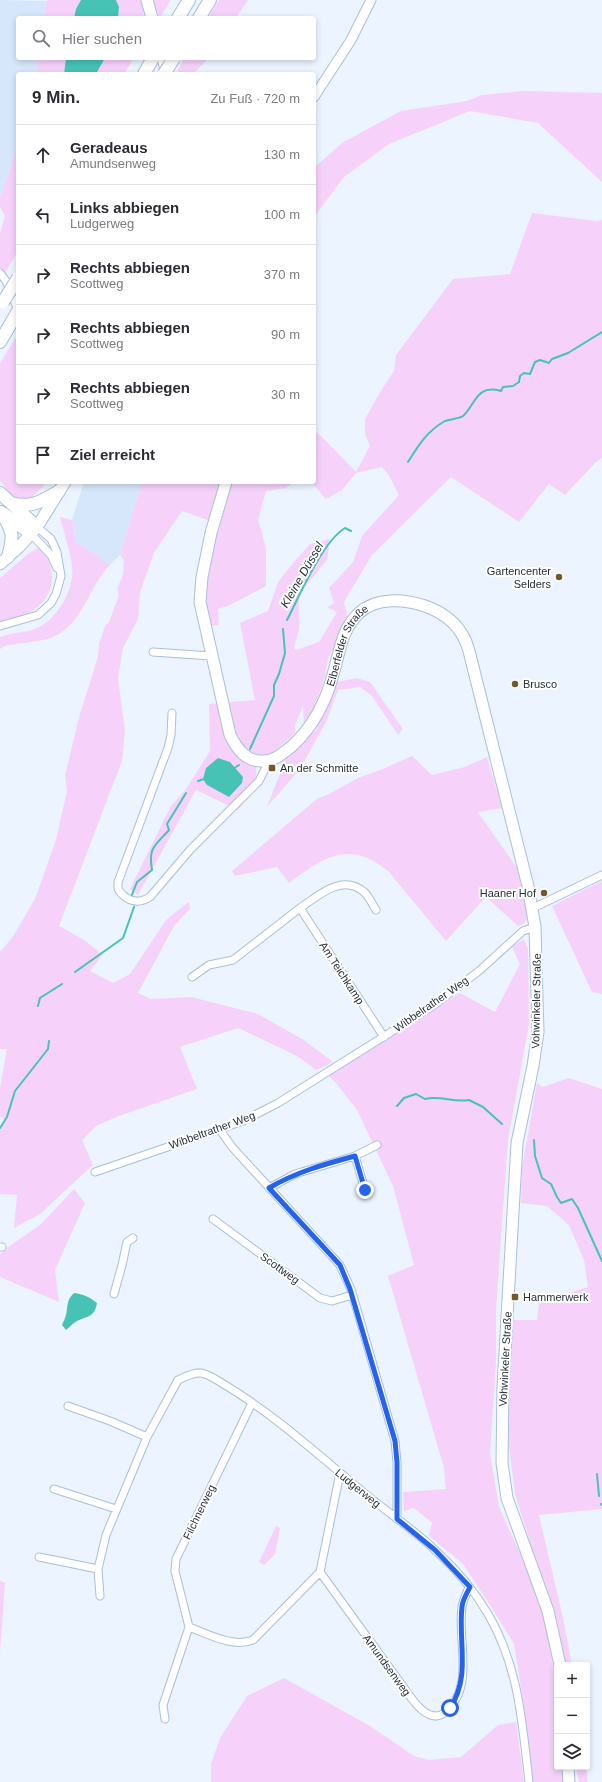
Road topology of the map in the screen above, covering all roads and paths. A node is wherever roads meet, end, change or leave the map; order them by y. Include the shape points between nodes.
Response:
1 (148, 0) edge
2 (189, 0) edge
3 (210, 0) edge
4 (371, 0) edge
5 (152, 16) edge
6 (179, 16) edge
7 (199, 16) edge
8 (152, 60) edge
9 (163, 60) edge
10 (173, 60) edge
11 (145, 72) edge
12 (166, 72) edge
13 (167, 72) edge
14 (316, 94) edge
15 (0, 273) edge
16 (16, 281) edge
17 (1, 305) edge
18 (16, 309) edge
19 (16, 314) edge
20 (0, 342) edge
21 (225, 484) edge
22 (62, 487) edge
23 (0, 494) edge
24 (11, 503) junction
25 (1, 511) edge
26 (34, 530) junction
27 (4, 561) edge
28 (61, 576) junction
29 (0, 626) edge
30 (153, 652) dead end
31 (211, 656) junction
32 (172, 713) dead end
33 (269, 761) junction
34 (602, 875) edge
35 (300, 908) junction
36 (533, 908) junction
37 (376, 910) dead end
38 (535, 926) junction
39 (192, 977) dead end
40 (384, 1037) junction
41 (322, 1075) joint
42 (220, 1130) junction
43 (377, 1145) dead end
44 (355, 1156) junction
45 (95, 1172) dead end
46 (269, 1188) junction
47 (365, 1190) dead end
48 (213, 1219) dead end
49 (134, 1238) dead end
50 (114, 1294) dead end
51 (352, 1295) junction
52 (252, 1403) junction
53 (68, 1406) dead end
54 (147, 1437) junction
55 (340, 1473) junction
56 (54, 1489) dead end
57 (116, 1509) junction
58 (397, 1519) junction
59 (39, 1557) dead end
60 (98, 1569) junction
61 (320, 1572) junction
62 (470, 1587) junction
63 (100, 1596) dead end
64 (188, 1628) junction
65 (559, 1662) edge
66 (165, 1719) dead end
67 (568, 1770) edge
68 (529, 1782) edge
69 (569, 1782) edge

1 - 5 main road
2 - 6 highway
3 - 7 highway
4 - 14 main road via 351,40
8 - 11 highway
9 - 12 main road
10 - 13 highway, bridge
15 - 18 street via 6,281
16 - 17 highway, bridge
19 - 20 highway
21 - 31 main road via 211,533 202,577 200,602
22 - 24 highway via 33,505
22 - 26 main road
23 - 24 highway
24 - 26 highway
25 - 26 highway
25 - 27 highway via 12,531 12,544
26 - 27 main road
26 - 28 street
26 - 28 street via 49,536 55,546
28 - 29 street via 56,594 43,612
30 - 31 street
31 - 33 main road via 235,747 250,759 258,762
32 - 33 street via 168,748 120,871 118,889 128,900 136,902 150,898 190,850 259,781
33 - 36 main road, Elberfelder Straße via 280,756 301,738 315,718 329,687 346,630 359,612 374,604 401,601 429,608 443,615 458,627 467,642
34 - 36 street
35 - 37 street via 335,886 345,884 364,892
35 - 39 street via 232,960 209,966
35 - 40 street, Am Teichkamp
36 - 38 main road, Elberfelder Straße
38 - 40 street, Wibbelrather Weg via 523,931 479,971 434,1005
38 - 65 main road, Vohwinkeler Straße via 538,1032 517,1143 503,1387 502,1463 507,1498 548,1611
40 - 41 street, Wibbelrather Weg
41 - 42 street, Wibbeltrather Weg via 243,1122
42 - 45 street, Wibbeltrather Weg
42 - 46 street
43 - 44 street
44 - 46 street via 295,1174
44 - 47 street
46 - 51 street via 340,1265
48 - 51 street, Scottweg via 320,1298 332,1301
49 - 50 street via 127,1242
51 - 58 street via 395,1441
52 - 54 street, Ludgerweg via 215,1379 202,1373 193,1374 178,1380
52 - 55 street, Ludgerweg
52 - 64 street, Filchnerweg via 176,1559 175,1571
53 - 54 street
54 - 57 street, Ludgerweg
55 - 58 street, Ludgerweg
55 - 61 street
56 - 57 street
57 - 60 street, Ludgerweg via 106,1535
58 - 62 street, Ludgerweg via 435,1550
59 - 60 street
60 - 63 street, Ludgerweg
61 - 62 street, Amundsenweg via 417,1706 433,1715 442,1715 450,1708 456,1700 461,1684 462,1606
61 - 64 street via 253,1640 243,1643 230,1641
62 - 68 street, Ludgerweg via 500,1636 512,1668 519,1699
64 - 66 street via 163,1705
67 - 69 main road

